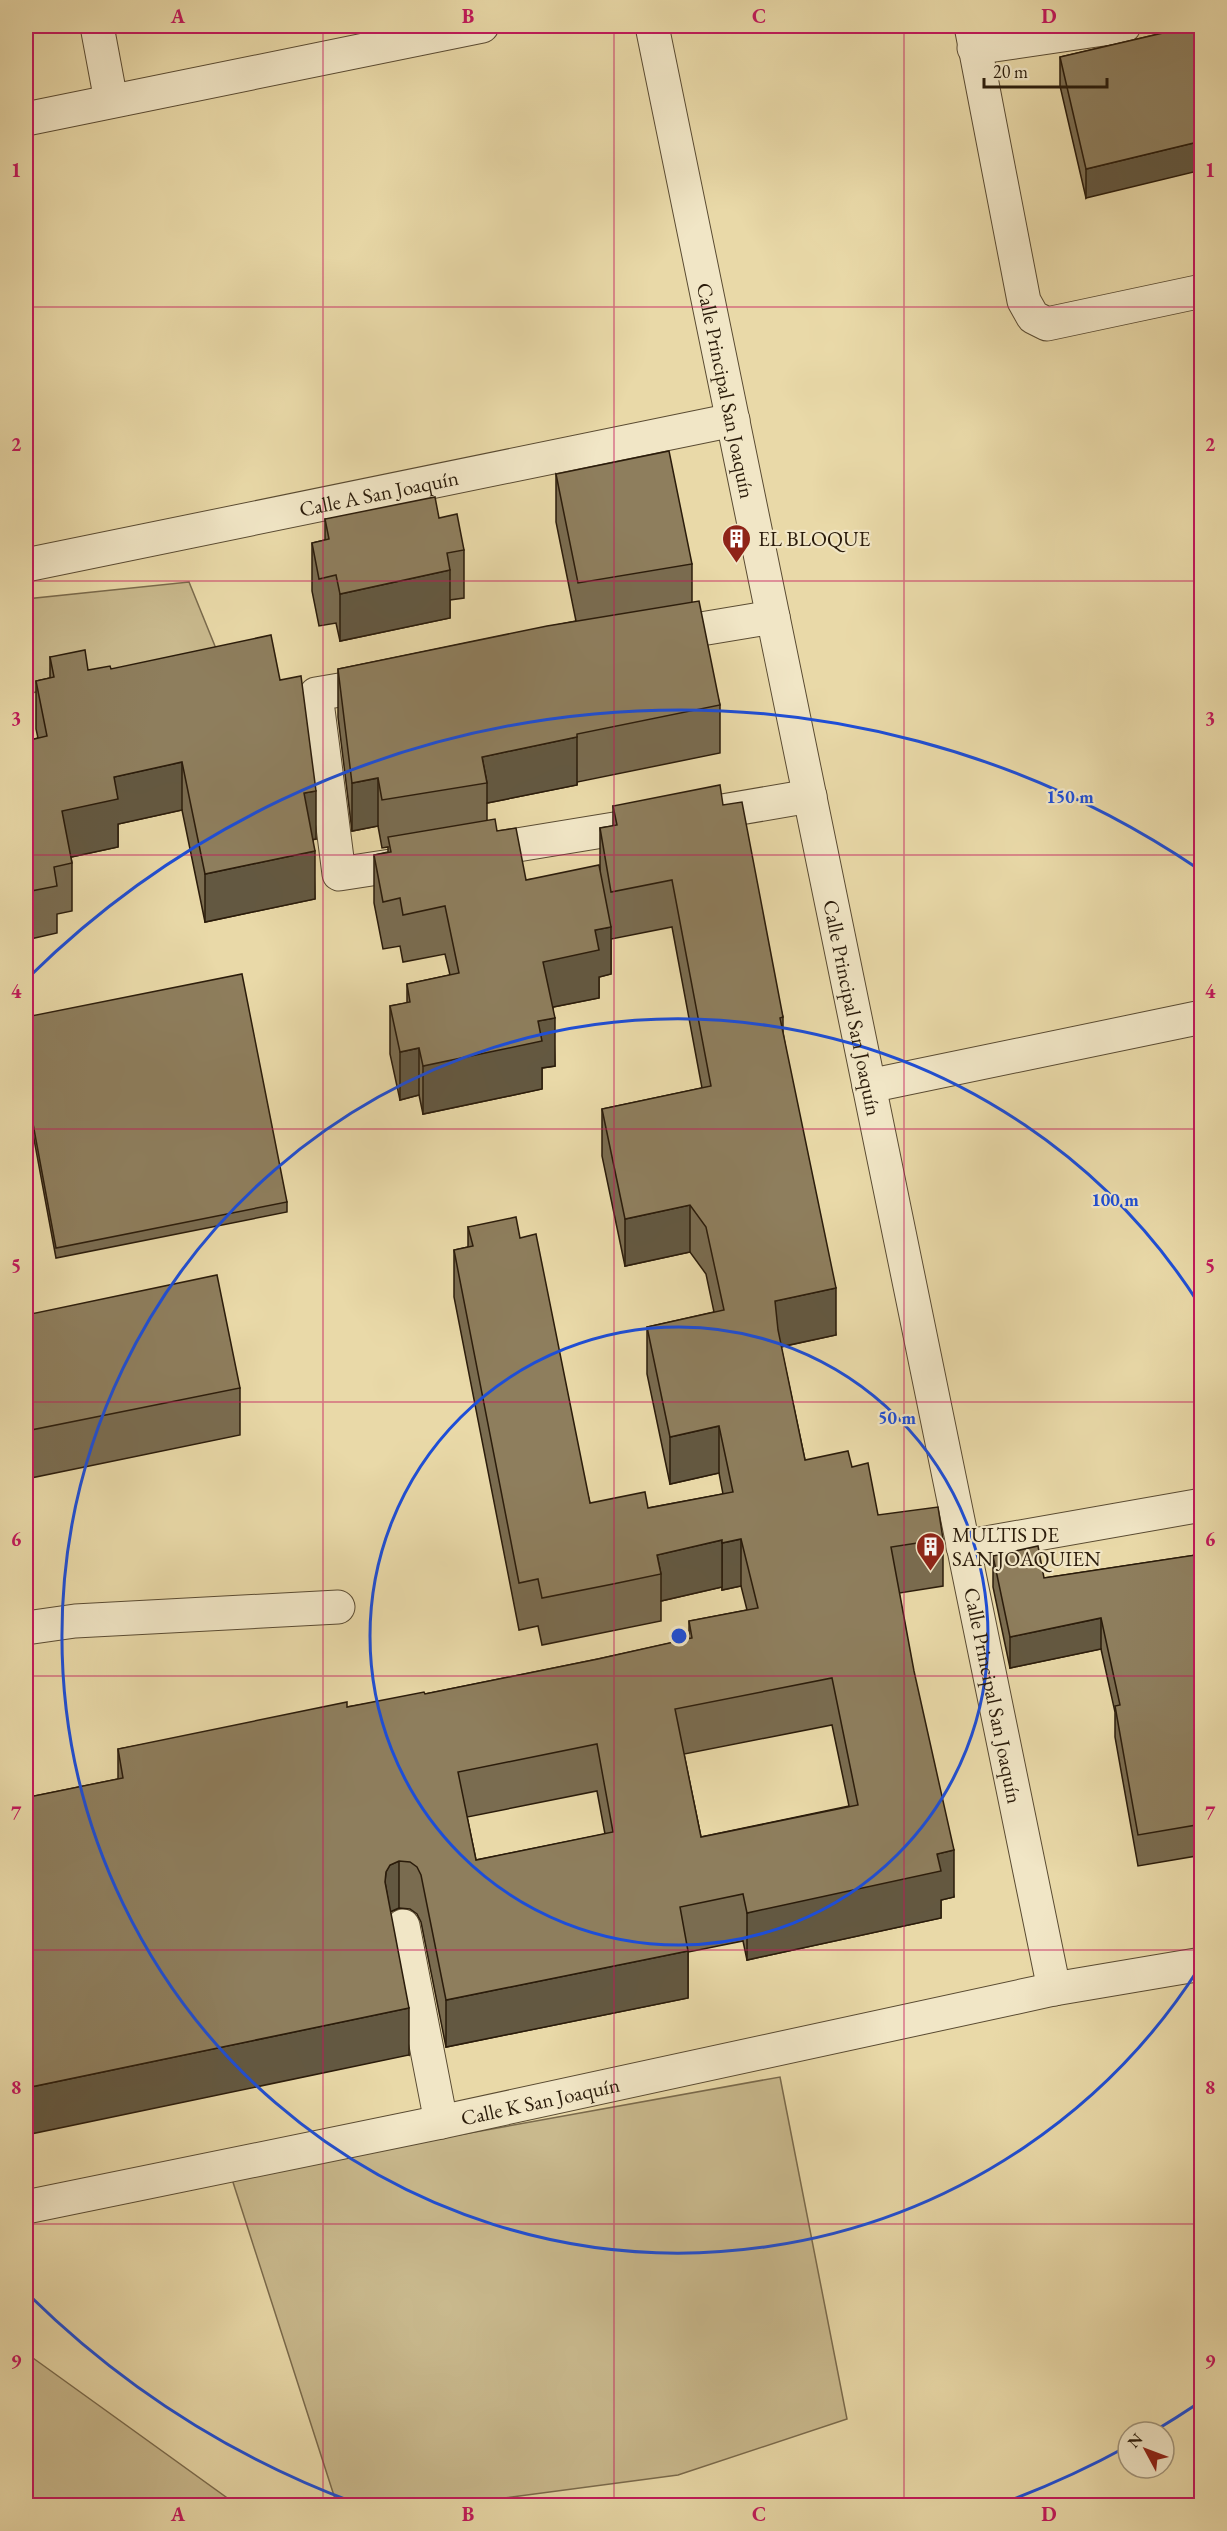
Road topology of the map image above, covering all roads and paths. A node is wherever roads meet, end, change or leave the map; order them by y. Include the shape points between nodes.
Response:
1 (97, 26) edge
2 (482, 26) edge
3 (652, 26) edge
4 (1124, 26) edge
5 (368, 37) edge
6 (973, 37) edge
7 (111, 101) junction
8 (26, 119) edge
9 (1202, 291) edge
10 (733, 420) junction
11 (26, 565) edge
12 (773, 617) junction
13 (633, 640) edge
14 (410, 678) edge
15 (810, 796) junction
16 (1202, 1017) edge
17 (869, 1086) junction
18 (1202, 1505) edge
19 (963, 1547) junction
20 (338, 1607) dead end
21 (26, 1628) edge
22 (403, 1926) dead end
23 (1202, 1964) edge
24 (1054, 1989) junction
25 (441, 2122) junction
26 (26, 2207) edge

1 - 7 street
2 - 5 street
3 - 10 street, Calle Principal San Joaquín
4 - 6 street
5 - 7 street
6 - 9 street via 1024,302 1033,317 1047,324
7 - 8 street
10 - 11 street, Calle A San Joaquín
10 - 12 street, Calle Principal San Joaquín
12 - 13 street
12 - 15 street, Calle Principal San Joaquín
14 - 15 street via 316,694 339,874
15 - 17 street, Calle Principal San Joaquín
16 - 17 street
17 - 19 street, Calle Principal San Joaquín
18 - 19 street
19 - 24 street, Calle Principal San Joaquín
20 - 21 street via 75,1621
22 - 25 street
23 - 24 street, Calle K San Joaquín
24 - 25 street, Calle K San Joaquín
25 - 26 street, Calle K San Joaquín

